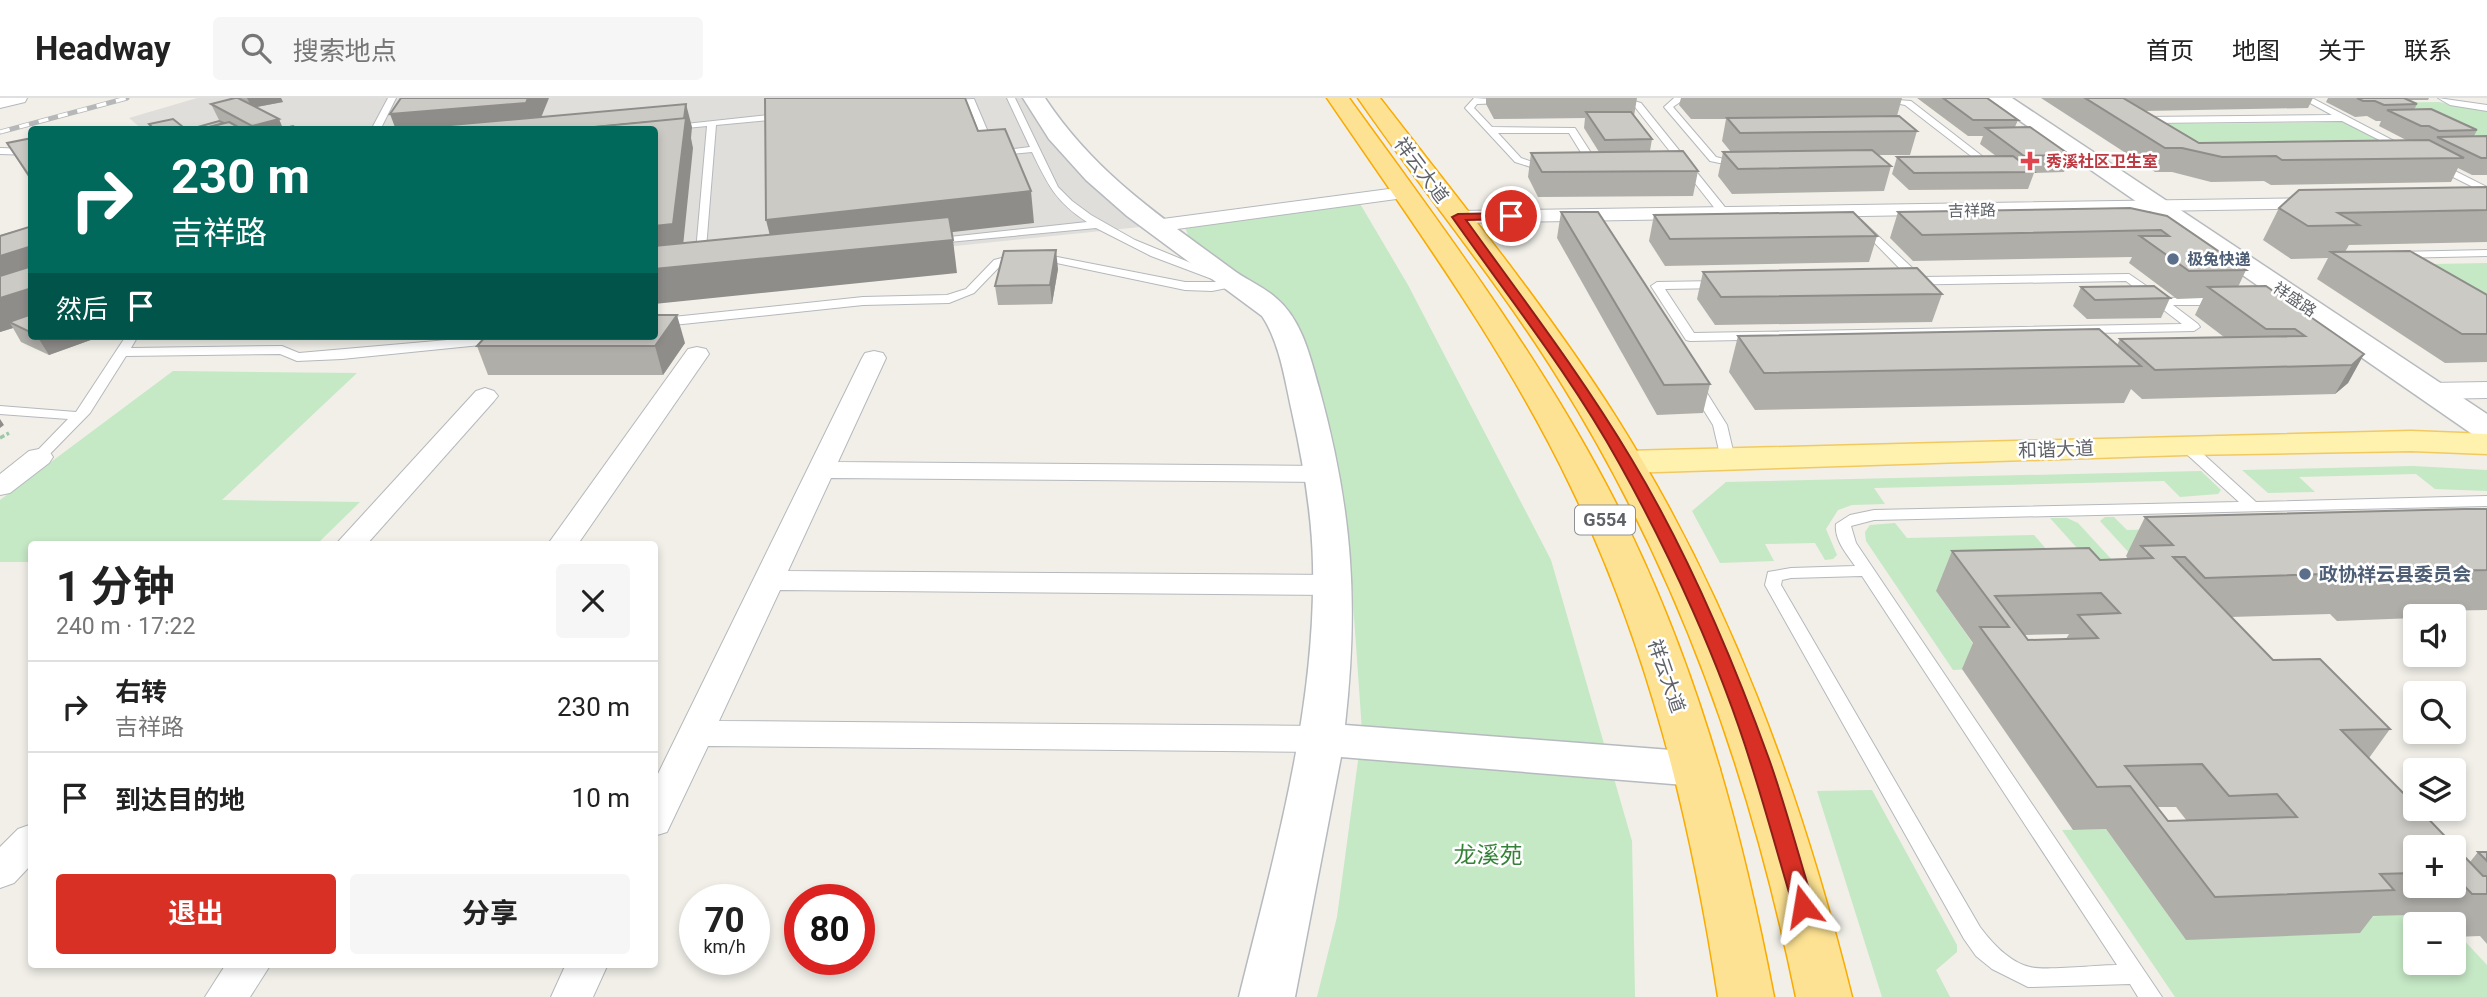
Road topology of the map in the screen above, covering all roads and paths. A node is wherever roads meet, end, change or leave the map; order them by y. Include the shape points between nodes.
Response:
1 (19, 98) edge
2 (392, 98) edge
3 (1011, 98) edge
4 (1034, 98) edge
5 (1338, 98) edge
6 (1368, 98) edge
7 (1875, 98) edge
8 (1998, 98) edge
9 (2305, 98) edge
10 (2442, 98) edge
11 (1602, 99) edge
12 (1706, 99) edge
13 (1512, 100) dead end
14 (0, 103) edge
15 (930, 104) edge
16 (2487, 108) edge
17 (794, 116) edge
18 (2344, 118) junction
19 (712, 123) junction
20 (377, 126) edge
21 (658, 128) edge
22 (1489, 131) junction
23 (2164, 132) edge
24 (1959, 142) junction
25 (1980, 142) dead end
26 (2375, 148) edge
27 (2403, 148) junction
28 (1037, 149) junction
29 (0, 152) edge
30 (28, 152) edge
31 (2414, 153) edge
32 (2425, 159) edge
33 (1952, 165) edge
34 (1746, 167) edge
35 (1562, 170) edge
36 (1586, 170) edge
37 (1597, 170) junction
38 (1609, 170) edge
39 (2487, 191) edge
40 (2459, 202) edge
41 (2487, 202) edge
42 (2336, 204) edge
43 (2159, 207) junction
44 (1428, 210) junction
45 (1849, 211) junction
46 (1724, 213) junction
47 (1099, 224) junction
48 (1155, 226) junction
49 (919, 243) edge
50 (2487, 253) edge
51 (712, 264) edge
52 (2406, 269) edge
53 (1919, 281) junction
54 (1233, 284) junction
55 (2235, 301) edge
56 (2162, 302) junction
57 (2225, 311) edge
58 (2174, 312) junction
59 (658, 323) edge
60 (129, 340) edge
61 (278, 340) edge
62 (490, 340) edge
63 (282, 350) junction
64 (121, 352) junction
65 (697, 354) dead end
66 (874, 358) dead end
67 (1685, 369) edge
68 (2487, 390) edge
69 (2431, 391) junction
70 (485, 396) dead end
71 (0, 410) edge
72 (80, 416) junction
73 (2487, 429) edge
74 (2487, 444) edge
75 (2185, 445) junction
76 (39, 457) joint
77 (1728, 459) junction
78 (1626, 462) junction
79 (821, 470) junction
80 (1322, 474) junction
81 (0, 487) edge
82 (2487, 501) edge
83 (2252, 506) junction
84 (354, 541) edge
85 (564, 541) edge
86 (1866, 571) junction
87 (769, 580) junction
88 (1333, 585) junction
89 (697, 733) junction
90 (1320, 739) junction
91 (1697, 769) junction
92 (658, 814) edge
93 (28, 843) edge
94 (0, 872) edge
95 (247, 968) edge
96 (585, 968) edge
97 (2135, 974) junction
98 (226, 997) edge
99 (572, 997) edge
100 (1267, 997) edge
101 (1746, 997) edge
102 (1824, 997) edge
103 (2151, 997) edge

1 - 14 street
2 - 20 lane
3 - 28 lane
4 - 48 street via 1057,134 1089,169
5 - 44 highway, 祥云大道 / G554
6 - 44 highway, 祥云大道 / G554
7 - 24 lane via 1908,103
8 - 43 street, 祥盛路 via 2049,140
9 - 18 lane
10 - 16 lane
11 - 46 lane via 1638,105
12 - 34 lane via 1678,99 1668,107 1713,159
13 - 22 lane via 1474,101 1469,108
15 - 28 lane via 971,101 992,153
17 - 19 lane
18 - 23 lane via 2145,120
18 - 27 lane
19 - 21 lane
19 - 51 lane via 693,266
22 - 35 lane via 1518,160
22 - 37 lane via 1572,130
24 - 25 lane
24 - 33 lane via 1978,156 1966,165
26 - 27 lane
27 - 31 lane
28 - 47 lane via 1063,201
29 - 30 lane
32 - 39 lane
36 - 37 lane
37 - 38 lane
40 - 41 street
42 - 43 street, 吉祥路
43 - 45 street, 吉祥路
43 - 69 street, 祥盛路 via 2292,305
44 - 46 street, 吉祥路
44 - 48 street, 吉祥路
44 - 78 highway, 祥云大道 / G554 via 1573,376
44 - 91 highway, 祥云大道 / G554 via 1584,478 1638,596
45 - 46 street, 吉祥路
45 - 53 lane
47 - 49 lane
47 - 54 lane via 1164,257
48 - 54 street
50 - 52 lane via 2383,255
53 - 56 lane via 2129,277
53 - 58 lane via 1657,286 1690,337 2194,327
54 - 59 lane via 1185,286 1021,256 998,262 970,291 949,299 839,303
54 - 80 street via 1271,308 1283,327
55 - 56 lane
56 - 58 lane
57 - 58 lane
60 - 64 lane
61 - 63 lane
62 - 63 lane via 342,355 297,357
63 - 64 lane
64 - 72 lane
65 - 85 street
66 - 79 street
67 - 77 lane via 1720,425
68 - 69 street
69 - 73 street, 祥盛路
70 - 84 street
71 - 72 lane
72 - 76 lane
74 - 75 main road, 和谐大道 via 2411,440
75 - 77 main road, 和谐大道
75 - 83 lane
76 - 81 street
77 - 78 main road, 和谐大道
78 - 102 highway, 祥云大道 / G554 via 1728,673 1792,862
79 - 80 street
79 - 87 street
80 - 88 street
82 - 83 lane
83 - 86 lane via 1854,518 1844,524 1843,531
86 - 97 lane
86 - 97 lane via 1791,573 1774,576 1773,585 1972,933 2000,962 2028,977
87 - 88 street
87 - 89 street
88 - 90 street
89 - 90 street
89 - 92 street
90 - 91 street
90 - 100 street
91 - 101 highway, 祥云大道 / G554 via 1720,856
93 - 94 street
95 - 98 street
96 - 99 street
97 - 103 lane

